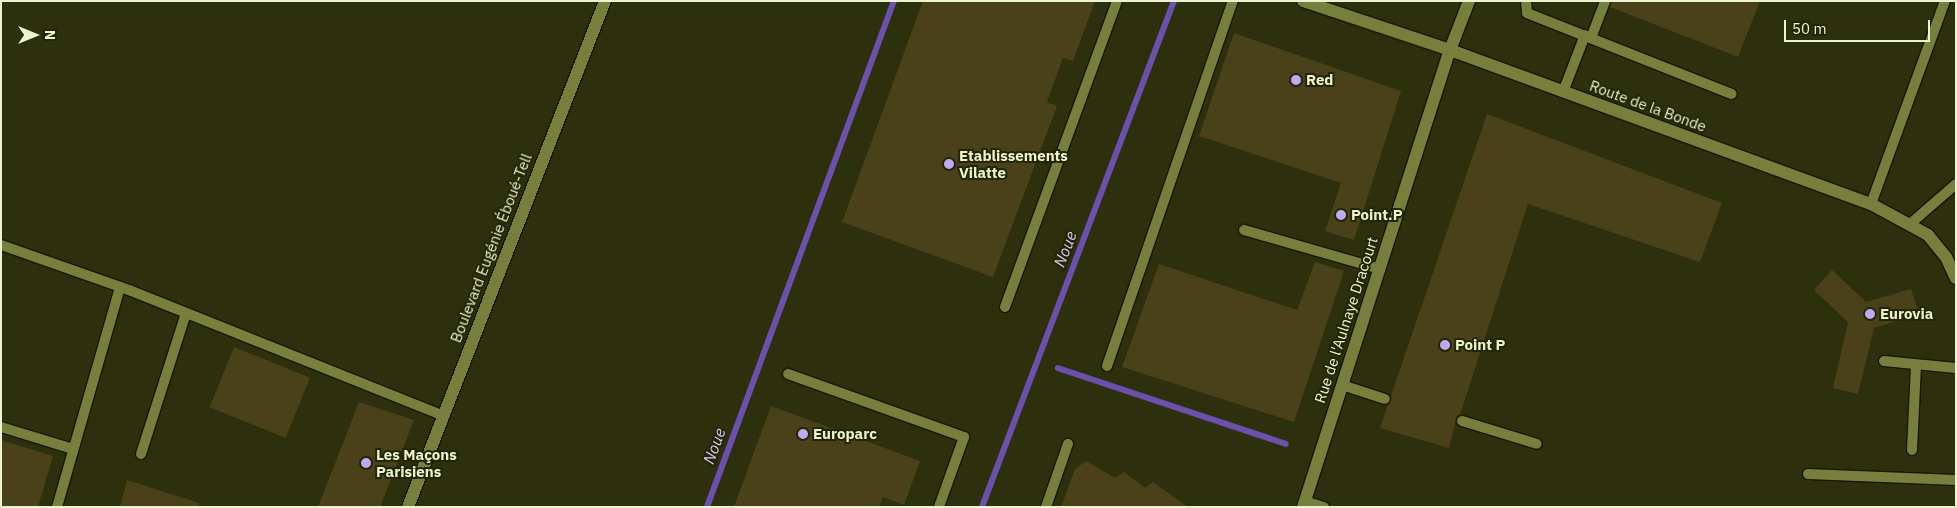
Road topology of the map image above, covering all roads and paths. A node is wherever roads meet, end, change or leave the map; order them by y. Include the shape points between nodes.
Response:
1 (605, 1) edge
2 (1117, 1) edge
3 (1233, 1) edge
4 (1303, 1) edge
5 (1469, 1) edge
6 (1526, 1) edge
7 (1605, 1) edge
8 (1946, 1) edge
9 (1588, 37) junction
10 (1450, 50) junction
11 (1563, 92) junction
12 (1732, 94) dead end
13 (1956, 184) edge
14 (1871, 204) junction
15 (1910, 224) junction
16 (1244, 230) dead end
17 (1, 246) edge
18 (1380, 269) junction
19 (1956, 278) edge
20 (120, 287) junction
21 (1005, 307) dead end
22 (186, 313) junction
23 (1884, 361) dead end
24 (1916, 364) junction
25 (1107, 366) dead end
26 (1956, 368) edge
27 (788, 374) dead end
28 (1342, 385) junction
29 (1384, 399) dead end
30 (444, 416) junction
31 (1462, 422) dead end
32 (1, 427) edge
33 (1068, 444) dead end
34 (1537, 444) dead end
35 (73, 449) junction
36 (1912, 450) dead end
37 (142, 454) dead end
38 (1808, 474) dead end
39 (1956, 480) edge
40 (1304, 504) edge
41 (57, 507) edge
42 (408, 507) edge
43 (938, 507) edge
44 (1046, 507) edge
45 (1324, 507) edge

1 - 30 street, Boulevard Eugénie Éboué-Tell
2 - 21 lane
3 - 25 lane
4 - 10 street, Route de la Bonde
5 - 10 street, Rue de l'Aulnaye Dracourt
6 - 9 lane via 1527,13
7 - 9 lane
8 - 14 lane
9 - 11 lane
9 - 12 lane
10 - 11 street, Route de la Bonde
10 - 18 street, Rue de l'Aulnaye Dracourt
11 - 14 street, Route de la Bonde
13 - 15 lane
14 - 15 street, Route de la Bonde
15 - 19 street, Route de la Bonde via 1928,236 1946,257
16 - 18 lane
17 - 20 lane
18 - 28 street, Rue de l'Aulnaye Dracourt
20 - 22 lane
20 - 35 lane
22 - 30 lane
22 - 37 lane
23 - 24 lane
24 - 26 lane
24 - 36 lane
27 - 43 lane via 964,438
28 - 29 lane
28 - 40 street, Rue de l'Aulnaye Dracourt
30 - 42 street, Boulevard Eugénie Éboué-Tell
31 - 34 lane
32 - 35 lane
33 - 44 lane
35 - 41 lane
38 - 39 lane
40 - 45 lane

